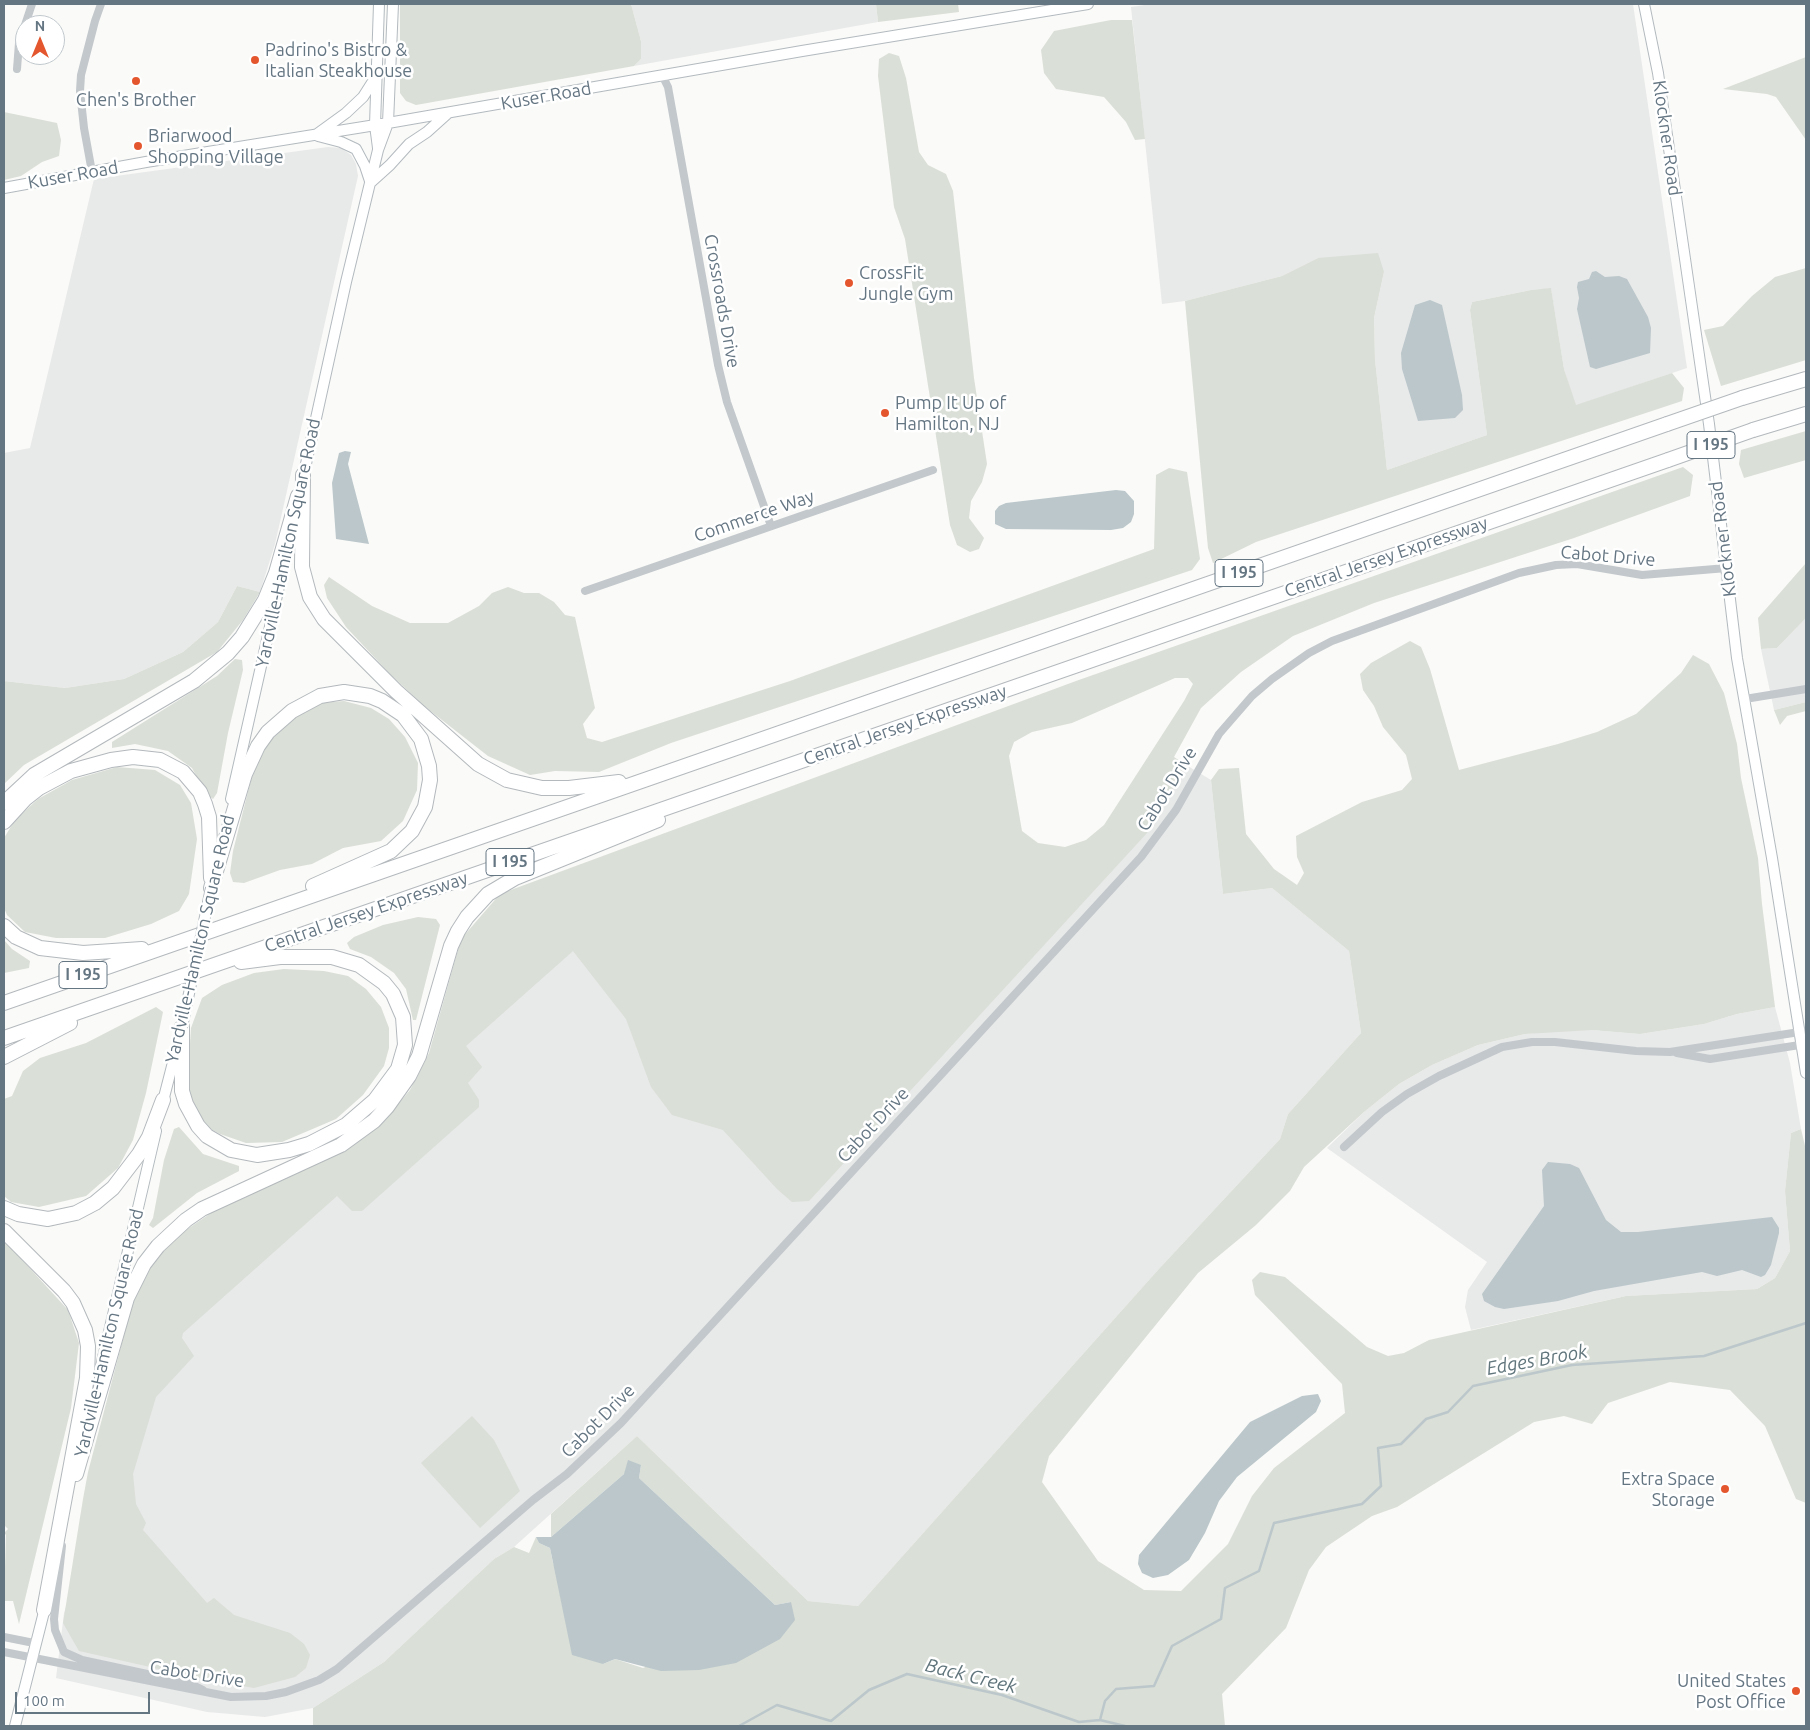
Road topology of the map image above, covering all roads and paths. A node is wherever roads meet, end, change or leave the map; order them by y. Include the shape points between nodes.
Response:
1 (32, 4) edge
2 (101, 4) edge
3 (379, 4) edge
4 (393, 4) edge
5 (1088, 4) edge
6 (1644, 4) edge
7 (18, 69) dead end
8 (378, 74) junction
9 (663, 77) junction
10 (448, 113) junction
11 (388, 123) junction
12 (375, 125) junction
13 (315, 135) junction
14 (378, 150) junction
15 (92, 172) junction
16 (370, 182) junction
17 (4, 188) edge
18 (1806, 379) edge
19 (1806, 414) edge
20 (934, 470) dead end
21 (303, 478) junction
22 (771, 526) junction
23 (1727, 568) junction
24 (585, 591) dead end
25 (1806, 689) edge
26 (1746, 699) junction
27 (810, 722) junction
28 (821, 754) junction
29 (4, 803) edge
30 (4, 822) edge
31 (212, 888) junction
32 (227, 925) junction
33 (4, 926) edge
34 (163, 947) junction
35 (199, 971) junction
36 (122, 998) junction
37 (4, 1003) edge
38 (182, 1027) junction
39 (1803, 1031) edge
40 (4, 1038) edge
41 (1804, 1044) edge
42 (1670, 1052) junction
43 (4, 1057) edge
44 (1806, 1073) edge
45 (163, 1100) junction
46 (1344, 1147) dead end
47 (4, 1208) edge
48 (4, 1231) edge
49 (76, 1474) junction
50 (64, 1534) junction
51 (44, 1610) junction
52 (4, 1637) edge
53 (34, 1643) junction
54 (4, 1652) edge
55 (31, 1659) junction
56 (212, 1694) junction
57 (15, 1726) edge

1 - 7 street via 19,43
2 - 15 street via 94,21 80,91
3 - 8 street, Yardville-Hamilton Square Road
4 - 11 street, Yardville-Hamilton Square Road
5 - 9 street, Kuser Road
6 - 23 street, Klockner Road via 1658,73
8 - 12 street, Yardville-Hamilton Square Road
8 - 13 street via 364,97
9 - 10 street, Kuser Road
9 - 22 street, Crossroads Drive via 668,87 724,390
10 - 11 street, Kuser Road
10 - 16 street via 409,144
11 - 12 street, Kuser Road
11 - 14 street, Yardville-Hamilton Square Road
12 - 13 street, Kuser Road
12 - 14 street, Yardville-Hamilton Square Road
13 - 15 street, Kuser Road
13 - 16 street via 356,149
14 - 16 street, Yardville-Hamilton Square Road
15 - 17 street, Kuser Road
16 - 21 street, Yardville-Hamilton Square Road
18 - 27 highway, Central Jersey Expressway / I 195, bridge via 1742,398
19 - 28 highway, Central Jersey Expressway / I 195, bridge
20 - 22 street, Commerce Way
21 - 27 highway via 302,568 318,610 396,691 492,773 542,788 603,784 639,777
21 - 29 highway via 274,580 255,619 228,653 194,681 34,775
21 - 31 street, Yardville-Hamilton Square Road
22 - 24 street, Commerce Way
23 - 26 street, Klockner Road via 1737,658
23 - 56 street, Cabot Drive via 1642,576 1577,564 1519,573 1332,641 1288,666 1252,696 1219,734 1176,810 1141,857 599,1445 337,1669 319,1680 286,1692 249,1697
25 - 26 street
26 - 39 street, Klockner Road
27 - 32 highway, Central Jersey Expressway / I 195
28 - 35 highway, Central Jersey Expressway / I 195
28 - 49 highway via 515,878 488,894 458,931 419,1056 387,1107 341,1144 202,1209 171,1233 144,1264 127,1298
30 - 31 highway via 39,788 71,770 111,760 160,760 183,772 206,804
31 - 32 highway via 250,760 280,720 320,696 344,692 382,701 413,726 426,751 430,780 422,814 402,842 379,858
31 - 38 street, Yardville-Hamilton Square Road, bridge
32 - 34 highway, Central Jersey Expressway / I 195
33 - 34 highway via 28,944 64,952
34 - 37 highway, Central Jersey Expressway / I 195
35 - 36 highway, Central Jersey Expressway / I 195
35 - 38 highway via 251,960 310,956 332,957 359,965 384,983 399,1004 406,1030 403,1057 391,1081 346,1125 315,1142 257,1155 218,1144 191,1116 182,1091
36 - 40 highway, Central Jersey Expressway / I 195
36 - 43 highway
38 - 45 street, Yardville-Hamilton Square Road
39 - 41 street, Klockner Road
39 - 42 street
41 - 42 street via 1710,1059
41 - 44 street, Klockner Road
42 - 46 street via 1555,1042 1502,1047 1407,1094
45 - 47 highway via 139,1154 113,1188 95,1203 76,1213 48,1218 18,1214
45 - 49 street, Yardville-Hamilton Square Road
48 - 51 highway via 73,1303 88,1346 86,1378
49 - 50 street, Yardville-Hamilton Square Road
50 - 51 street, Yardville-Hamilton Square Road
50 - 56 street via 54,1619 64,1652 82,1660 189,1682
51 - 53 street, Yardville-Hamilton Square Road
52 - 53 street
53 - 55 street, Yardville-Hamilton Square Road
54 - 55 street, Cabot Drive
55 - 56 street, Cabot Drive
55 - 57 street, Yardville-Hamilton Square Road

